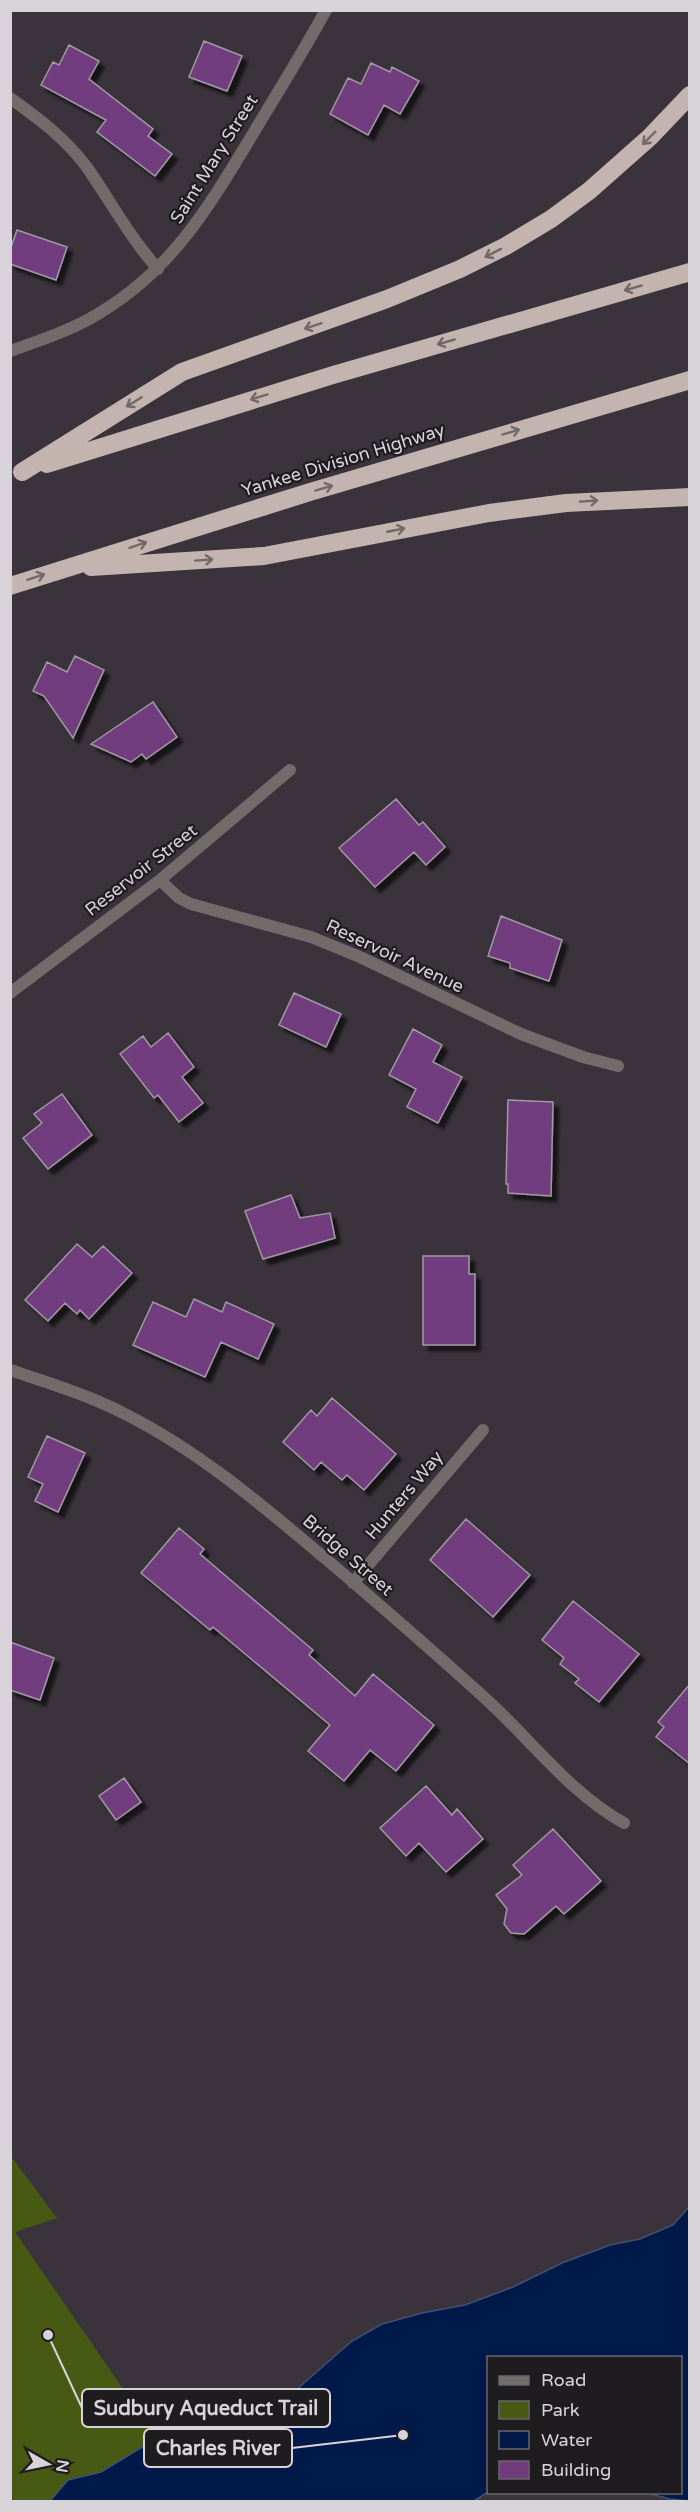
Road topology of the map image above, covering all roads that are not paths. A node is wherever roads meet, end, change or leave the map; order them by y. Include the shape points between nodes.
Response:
1 (326, 10) edge
2 (690, 95) edge
3 (10, 98) edge
4 (158, 269) junction
5 (690, 272) edge
6 (10, 351) edge
7 (690, 380) edge
8 (16, 473) edge
9 (690, 497) edge
10 (62, 569) junction
11 (10, 586) edge
12 (290, 770) dead end
13 (160, 880) junction
14 (10, 993) edge
15 (618, 1066) dead end
16 (10, 1370) edge
17 (483, 1430) dead end
18 (353, 1582) junction
19 (624, 1823) dead end

1 - 4 street, Saint Mary Street via 208,208
2 -> 8 highway via 603,180 514,242 398,295 182,372
3 - 4 street via 72,149
4 - 6 street, Saint Mary Street via 93,317
5 -> 8 highway via 333,375
10 -> 7 highway, Yankee Division Highway
10 -> 9 highway via 264,556 489,513 566,503
11 -> 10 highway, Yankee Division Highway
12 - 13 street, Reservoir Street
13 - 14 street, Reservoir Street
13 - 15 street, Reservoir Avenue via 191,904 310,937 521,1034
16 - 18 street, Bridge Street via 100,1402 178,1444 245,1492
17 - 18 street, Hunters Way
18 - 19 street, Bridge Street via 497,1709 580,1792

